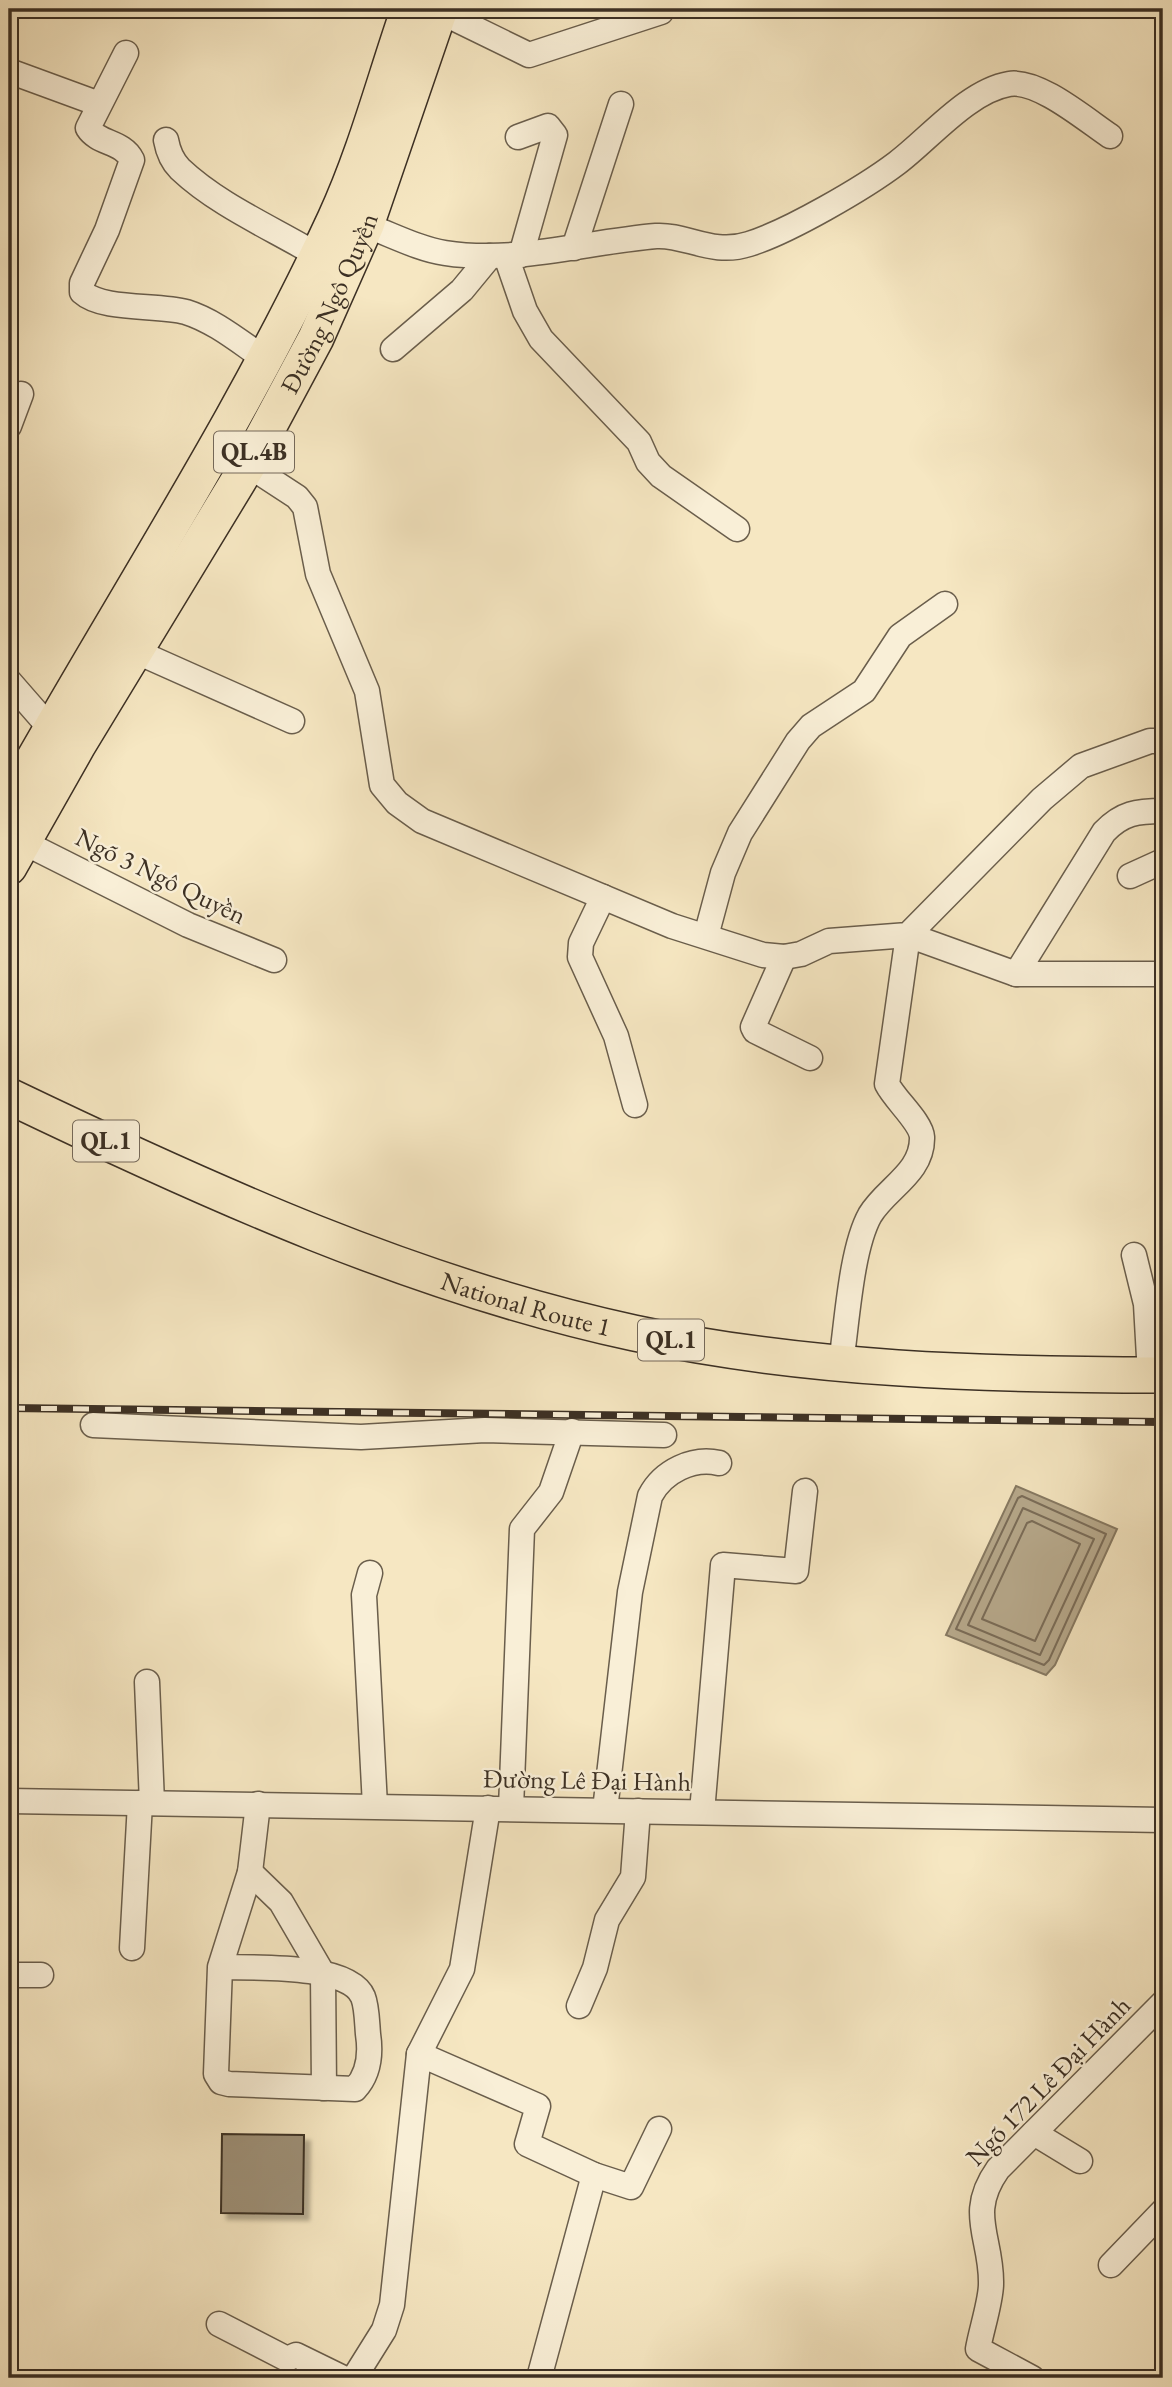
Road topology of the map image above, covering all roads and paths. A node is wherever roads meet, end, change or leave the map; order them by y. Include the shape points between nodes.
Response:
1 (430, 10) edge
2 (661, 12) dead end
3 (126, 53) dead end
4 (9, 71) edge
5 (99, 104) junction
6 (621, 104) dead end
7 (1110, 136) dead end
8 (518, 137) dead end
9 (166, 140) dead end
10 (351, 220) junction
11 (574, 248) junction
12 (317, 255) junction
13 (506, 256) junction
14 (393, 349) dead end
15 (265, 359) junction
16 (21, 394) dead end
17 (9, 426) edge
18 (215, 452) junction
19 (248, 465) junction
20 (737, 529) dead end
21 (945, 604) dead end
22 (135, 651) junction
23 (9, 681) edge
24 (292, 721) dead end
25 (64, 737) junction
26 (1163, 741) edge
27 (9, 803) edge
28 (1163, 811) edge
29 (16, 855) edge
30 (1163, 861) edge
31 (1130, 876) dead end
32 (603, 897) junction
33 (908, 935) junction
34 (706, 936) junction
35 (784, 957) junction
36 (274, 960) dead end
37 (1016, 974) junction
38 (1163, 974) edge
39 (810, 1058) dead end
40 (9, 1096) edge
41 (635, 1105) dead end
42 (1134, 1255) dead end
43 (841, 1363) junction
44 (1157, 1375) edge
45 (93, 1425) dead end
46 (572, 1431) junction
47 (664, 1435) dead end
48 (719, 1463) dead end
49 (805, 1491) dead end
50 (370, 1573) dead end
51 (148, 1682) dead end
52 (9, 1801) edge
53 (146, 1803) junction
54 (258, 1804) junction
55 (374, 1806) junction
56 (499, 1808) junction
57 (606, 1810) junction
58 (638, 1811) junction
59 (702, 1812) junction
60 (1163, 1819) edge
61 (250, 1872) junction
62 (132, 1948) dead end
63 (220, 1967) junction
64 (323, 1974) junction
65 (9, 1975) edge
66 (41, 1975) dead end
67 (1163, 2003) edge
68 (579, 2006) dead end
69 (419, 2054) junction
70 (324, 2088) junction
71 (659, 2129) dead end
72 (1034, 2133) junction
73 (1080, 2161) dead end
74 (594, 2175) junction
75 (1163, 2211) edge
76 (1111, 2265) dead end
77 (219, 2324) dead end
78 (343, 2378) edge
79 (354, 2378) edge
80 (539, 2378) edge
81 (1032, 2378) edge

1 - 2 street via 529,55
1 - 10 highway, Đường Ngô Quyền / QL.4B
3 - 5 street
4 - 5 street
5 - 15 street via 88,128 128,151 132,160 82,292 98,301 201,317
6 - 11 street
7 - 11 street via 1037,88 1009,83 960,109 870,181 748,245 716,248 659,236
8 - 13 street via 548,126 555,135
9 - 12 street via 169,155 179,168 220,198
10 - 12 highway, Đường Ngô Quyền / QL.4B
10 - 13 street via 443,253
10 - 19 highway, Đường Ngô Quyền / QL.4B via 316,338
11 - 13 street
12 - 15 highway, Đường Ngô Quyền / QL.4B
13 - 14 street
13 - 20 street via 525,311 541,339 639,442 661,476
15 - 18 highway, Đường Ngô Quyền / QL.4B
16 - 17 street
18 - 19 street
18 - 25 highway, Đường Ngô Quyền / QL.4B
19 - 22 highway, Đường Ngô Quyền / QL.4B
19 - 32 street via 305,507 318,574 367,691 382,785 422,821
21 - 34 street via 900,636 864,691 811,726 798,741 740,833 723,873
22 - 24 street
22 - 25 highway, Đường Ngô Quyền / QL.4B
23 - 25 street
25 - 27 highway, Đường Ngô Quyền / QL.4B
25 - 29 highway, Đường Ngô Quyền / QL.4B
26 - 33 street via 1150,741 1081,766 1042,799
28 - 37 street via 1134,811 1116,819 1104,832
29 - 36 street, Ngõ 3 Ngô Quyền
30 - 31 street
32 - 34 street
32 - 41 street via 581,943 580,957 616,1036
33 - 35 street via 829,941
33 - 37 street
33 - 43 street via 887,1084 921,1129 922,1141 913,1168 868,1218 856,1263
34 - 35 street via 763,955
35 - 39 street via 753,1027
37 - 38 street
40 - 43 highway, National Route 1 / QL.1 via 300,1225 401,1266 510,1301 635,1333 727,1350
42 - 44 street
43 - 44 highway, National Route 1 / QL.1 via 1072,1376
45 - 46 street via 360,1437
46 - 47 street
46 - 56 street via 551,1492 522,1530
48 - 57 street via 706,1460 680,1468 657,1482 650,1496 630,1592
49 - 59 street via 796,1570 723,1565
50 - 55 street via 364,1595
51 - 53 street
52 - 53 street, Đường Lê Đại Hành
53 - 54 street, Đường Lê Đại Hành
53 - 62 street
54 - 55 street, Đường Lê Đại Hành
54 - 61 street
55 - 56 street, Đường Lê Đại Hành
56 - 57 street, Đường Lê Đại Hành
56 - 69 street via 462,1969
57 - 58 street, Đường Lê Đại Hành
58 - 59 street, Đường Lê Đại Hành
58 - 68 street via 633,1877 607,1920
59 - 60 street, Đường Lê Đại Hành
61 - 63 street
61 - 64 street via 281,1902
63 - 64 street
63 - 70 street via 216,2074 221,2082
64 - 70 street
64 - 70 street via 341,1979 362,1995 369,2039 368,2066 355,2089
65 - 66 street
67 - 72 street, Ngõ 172 Lê Đại Hành
69 - 74 street via 538,2106 527,2144
69 - 79 street via 392,2305 384,2330
71 - 74 street via 631,2187
72 - 73 street
72 - 81 street, Ngõ 172 Lê Đại Hành via 998,2169 982,2195 991,2286 978,2349
74 - 80 street
75 - 76 street
77 - 78 street via 287,2359 296,2355

